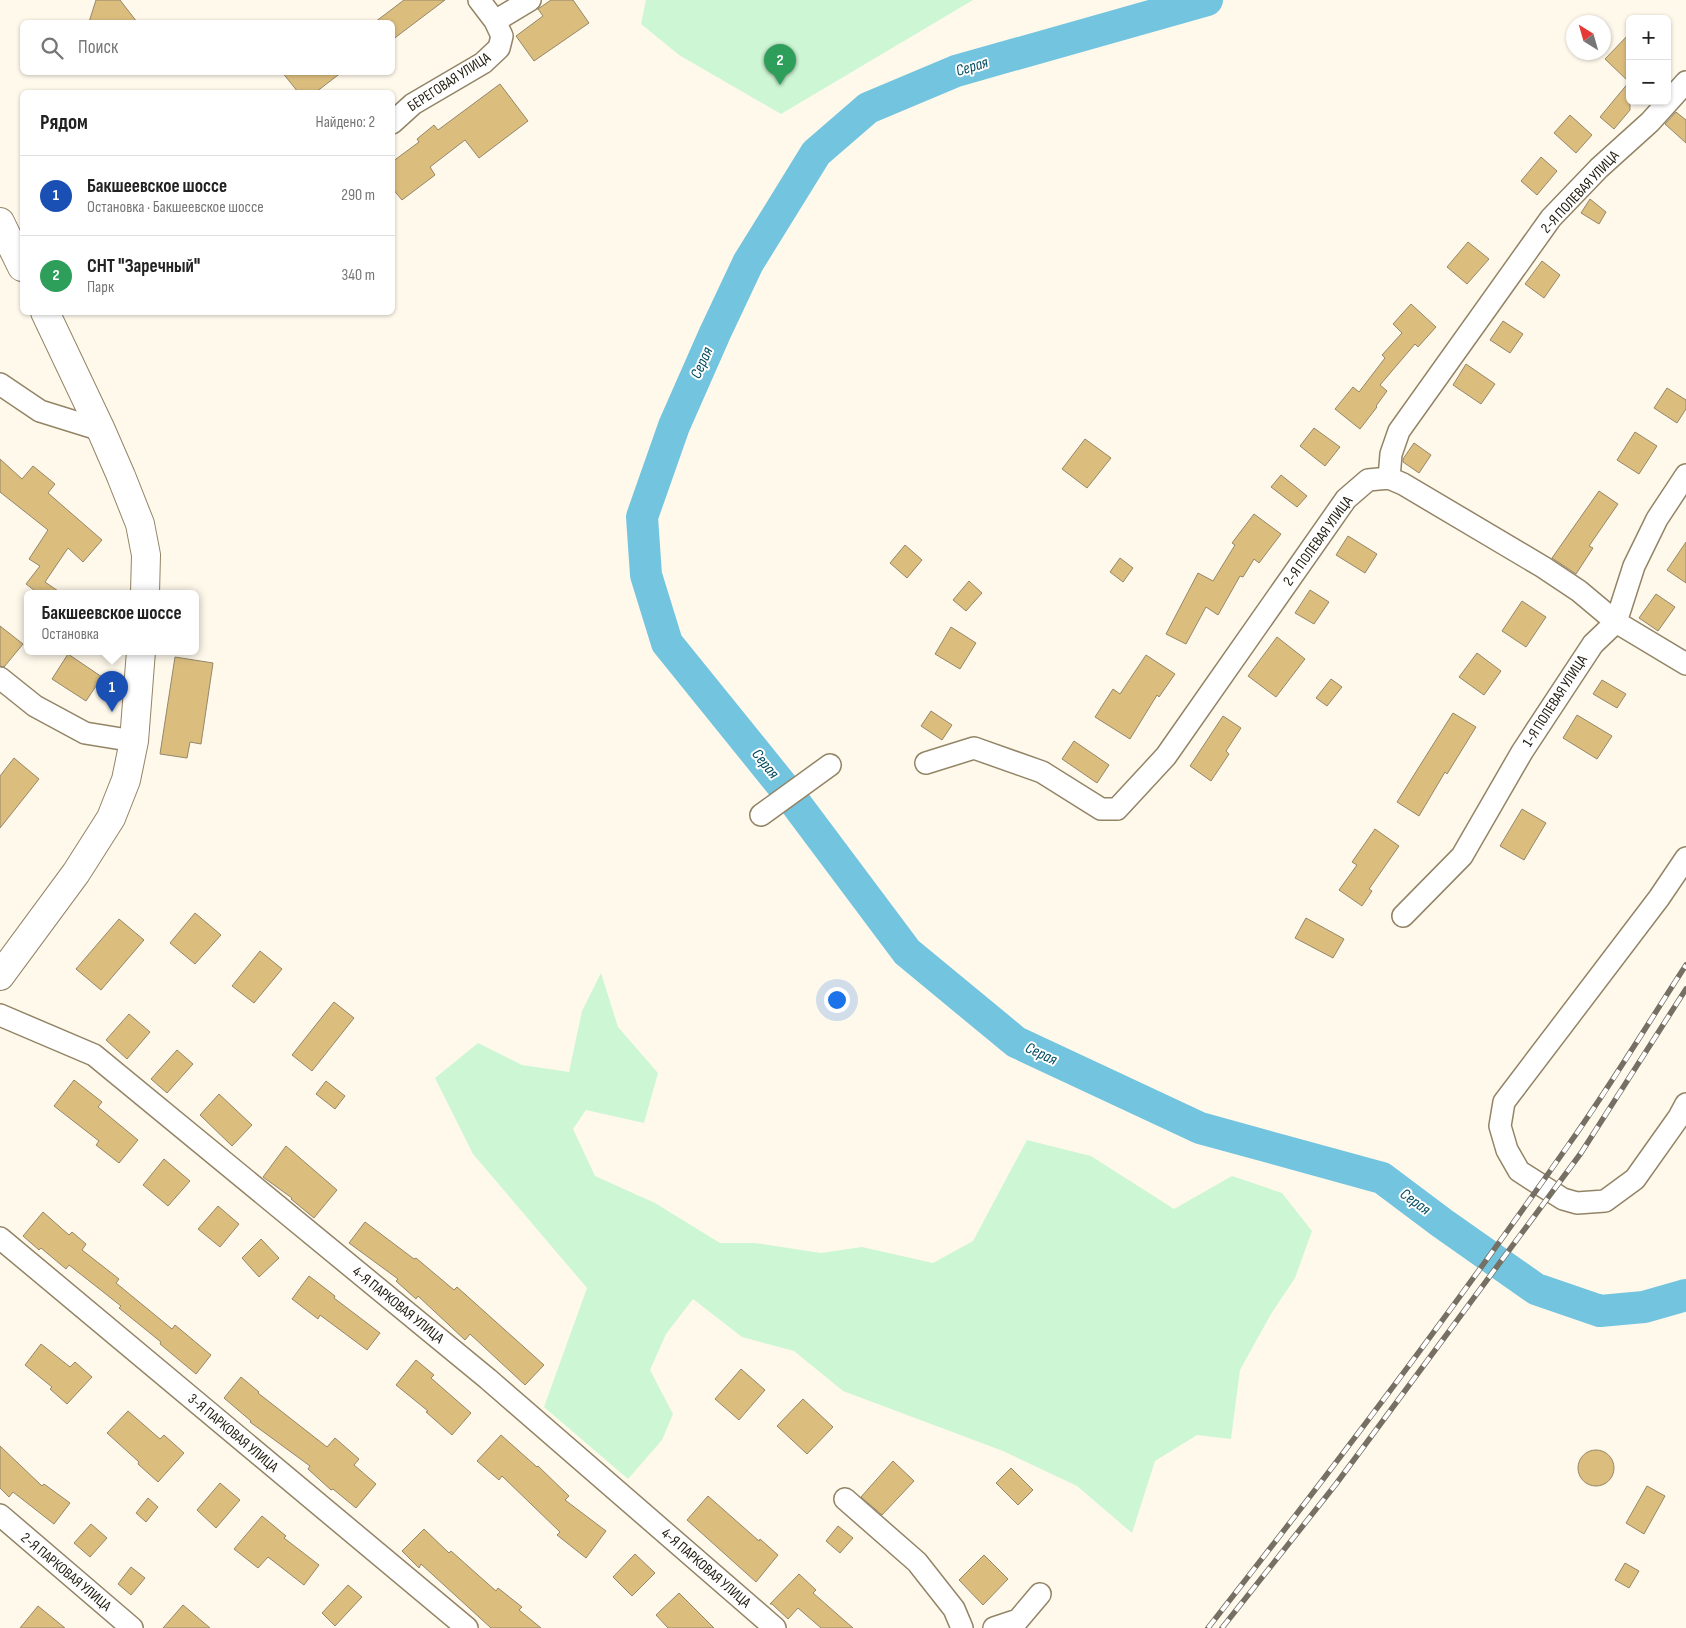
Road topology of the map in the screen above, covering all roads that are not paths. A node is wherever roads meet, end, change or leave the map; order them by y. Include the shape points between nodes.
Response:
1 (479, 0) edge
2 (530, 0) edge
3 (495, 21) junction
4 (1686, 82) edge
5 (395, 120) edge
6 (0, 222) edge
7 (20, 263) edge
8 (46, 315) edge
9 (0, 384) edge
10 (101, 430) junction
11 (1686, 475) edge
12 (1389, 478) junction
13 (145, 590) edge
14 (1616, 622) junction
15 (141, 655) edge
16 (1686, 664) edge
17 (0, 678) edge
18 (134, 741) junction
19 (926, 763) dead end
20 (830, 765) dead end
21 (761, 815) dead end
22 (1686, 858) edge
23 (1403, 916) dead end
24 (0, 975) edge
25 (0, 1015) edge
26 (1686, 1104) edge
27 (0, 1238) edge
28 (845, 1499) dead end
29 (0, 1515) edge
30 (1040, 1594) dead end
31 (132, 1628) edge
32 (467, 1628) edge
33 (775, 1628) edge
34 (962, 1628) edge
35 (994, 1628) edge

1 - 3 street
2 - 3 street
3 - 5 street, БЕРЕГОВАЯ УЛИЦА via 502,36 498,48 483,63 413,104
4 - 12 street, 2-Я ПОЛЕВАЯ УЛИЦА via 1650,122 1551,218 1399,431 1391,454
6 - 7 street
8 - 10 street
9 - 10 street via 40,411
10 - 13 street via 140,524 146,555
11 - 14 street, 1-Я ПОЛЕВАЯ УЛИЦА via 1657,519 1634,566
12 - 14 street via 1542,567 1579,591
12 - 19 street, 2-Я ПОЛЕВАЯ УЛИЦА via 1368,480 1346,499 1166,756 1117,809 1101,809 1042,772 974,748
14 - 16 street
14 - 23 street, 1-Я ПОЛЕВАЯ УЛИЦА via 1593,644 1528,744 1462,856
15 - 18 street
17 - 18 street via 35,706 85,733
18 - 24 street via 126,780 111,818 76,873
20 - 21 street
22 - 26 street via 1504,1102 1500,1126 1506,1150 1519,1171 1563,1200 1578,1203 1605,1201 1635,1179
25 - 33 street, 4-Я ПАРКОВАЯ УЛИЦА via 94,1055 488,1379
27 - 32 street, 3-Я ПАРКОВАЯ УЛИЦА
28 - 34 street via 917,1562 954,1608
29 - 31 street, 2-Я ПАРКОВАЯ УЛИЦА
30 - 35 street via 1018,1620

